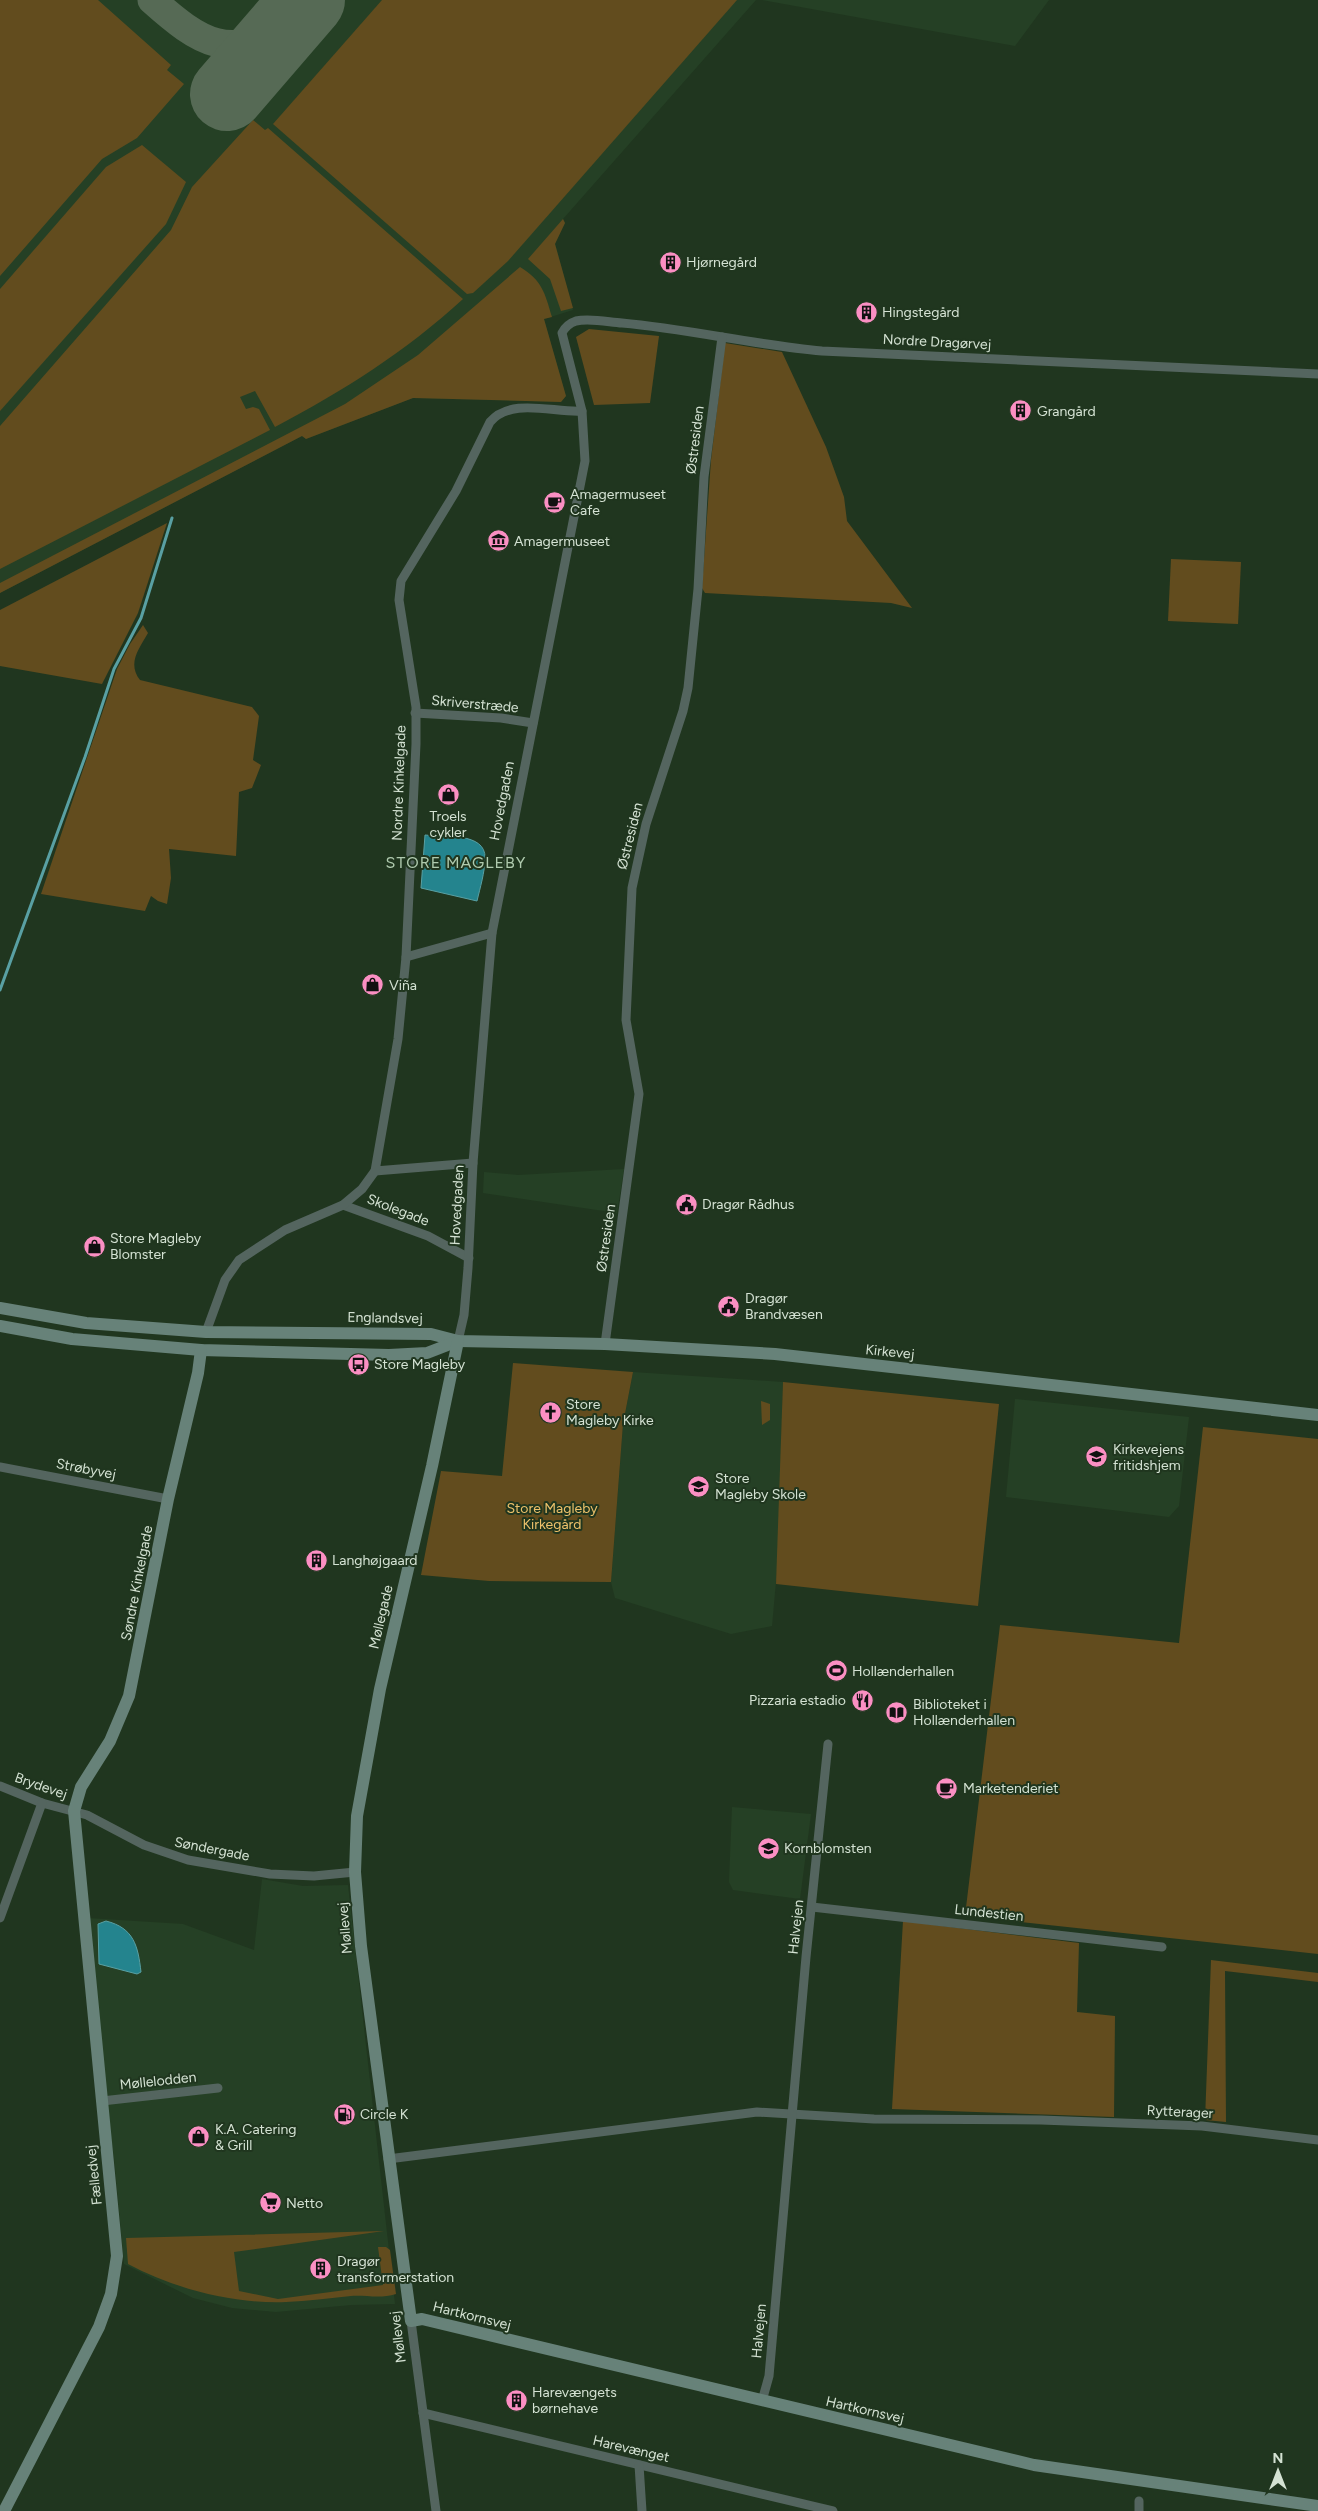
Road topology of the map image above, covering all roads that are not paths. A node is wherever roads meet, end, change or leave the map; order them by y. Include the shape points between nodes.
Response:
1 (562, 333) joint
2 (722, 337) junction
3 (1318, 374) edge
4 (582, 411) junction
5 (415, 713) junction
6 (533, 723) junction
7 (492, 933) junction
8 (406, 957) junction
9 (473, 1163) junction
10 (375, 1171) junction
11 (343, 1205) junction
12 (468, 1258) junction
13 (0, 1308) edge
14 (0, 1326) edge
15 (206, 1332) junction
16 (458, 1342) junction
17 (605, 1344) junction
18 (202, 1350) junction
19 (1318, 1415) edge
20 (0, 1469) edge
21 (168, 1499) junction
22 (828, 1744) dead end
23 (0, 1786) edge
24 (42, 1803) junction
25 (74, 1811) junction
26 (355, 1872) junction
27 (812, 1907) junction
28 (0, 1918) edge
29 (1162, 1947) dead end
30 (218, 2088) dead end
31 (102, 2101) junction
32 (792, 2112) junction
33 (1318, 2140) edge
34 (388, 2160) junction
35 (411, 2320) junction
36 (762, 2401) junction
37 (423, 2413) junction
38 (640, 2465) junction
39 (1139, 2501) dead end
40 (1318, 2506) edge
41 (798, 2507) edge
42 (4, 2511) edge
43 (436, 2511) edge
44 (642, 2511) edge
45 (833, 2511) edge
46 (1139, 2511) edge

1 - 2 street, Nordre Dragørvej via 569,324 587,320
1 - 4 street, Hovedgaden
2 - 3 street, Nordre Dragørvej via 822,351
2 - 17 street, Østresiden via 704,478 688,688 646,824 632,888 626,1020 639,1094
4 - 5 street, Nordre Kinkelgade via 516,408 497,413 456,490 412,561 402,581 399,600
4 - 6 street, Hovedgaden via 585,461
5 - 6 street, Skriverstræde
5 - 8 street, Nordre Kinkelgade
6 - 7 street, Hovedgaden
7 - 8 street
7 - 9 street, Hovedgaden
8 - 10 street, Nordre Kinkelgade via 398,1039
9 - 10 street
9 - 12 street, Hovedgaden
10 - 11 street, Nordre Kinkelgade via 362,1189
11 - 12 street, Skolegade via 428,1236
11 - 15 street, Nordre Kinkelgade via 285,1230 239,1260 225,1280
12 - 16 street, Hovedgaden via 464,1315
13 - 15 street, Englandsvej via 86,1323
14 - 18 street via 72,1339
15 - 16 street, Englandsvej via 431,1334
16 - 17 street, Kirkevej
16 - 18 street via 427,1353 388,1355
16 - 26 street, Møllegade via 369,1743 357,1816
17 - 19 street, Kirkevej via 775,1354
18 - 21 street, Søndre Kinkelgade
20 - 21 street, Strøbyvej
21 - 25 street, Søndre Kinkelgade via 129,1696 110,1740 81,1786
22 - 27 street, Halvejen
23 - 24 street, Brydevej
24 - 25 street, Brydevej
24 - 28 street
25 - 26 street, Søndergade via 144,1845 188,1860 270,1874 314,1876
25 - 31 street, Fælledvej
26 - 34 street, Møllevej
27 - 29 street, Lundestien
27 - 32 street, Halvejen
30 - 31 street, Møllelodden
31 - 42 street, Fælledvej via 117,2256 111,2294 99,2327
32 - 33 street, Rytterager via 874,2119 1041,2120 1202,2126
32 - 34 street via 757,2112
32 - 36 street, Halvejen via 769,2376
34 - 35 street, Møllevej
35 - 36 street, Hartkornsvej via 422,2319
35 - 37 street, Møllevej
36 - 40 street, Hartkornsvej via 1034,2465
37 - 38 street, Harevænget
37 - 43 street, Møllevej
38 - 41 street, Harevænget
38 - 44 street
39 - 46 street
41 - 45 street, Harevænget

